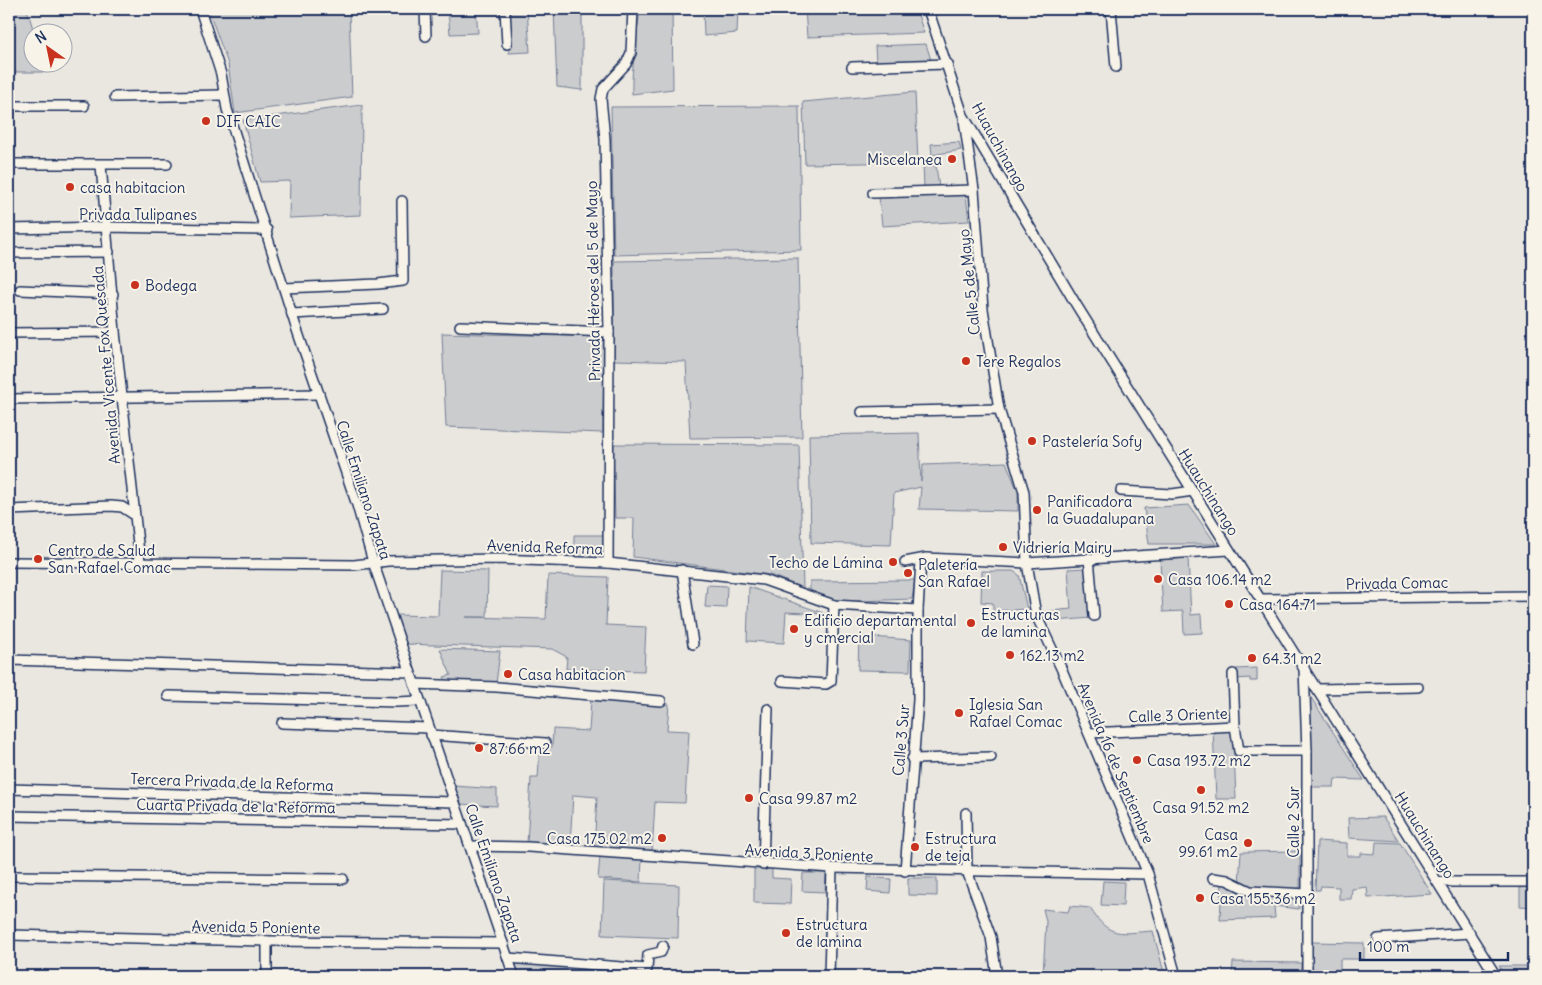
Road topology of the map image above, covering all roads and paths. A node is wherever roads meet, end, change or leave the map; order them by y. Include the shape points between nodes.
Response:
1 (200, 9) edge
2 (425, 9) edge
3 (505, 9) edge
4 (633, 9) edge
5 (928, 9) edge
6 (1111, 9) edge
7 (426, 36) dead end
8 (507, 44) dead end
9 (948, 64) junction
10 (852, 67) dead end
11 (1116, 68) dead end
12 (224, 95) junction
13 (115, 98) dead end
14 (9, 106) edge
15 (84, 106) dead end
16 (963, 115) junction
17 (9, 164) edge
18 (167, 164) dead end
19 (101, 165) junction
20 (974, 190) junction
21 (873, 192) dead end
22 (402, 201) dead end
23 (107, 227) junction
24 (9, 229) edge
25 (267, 230) junction
26 (109, 252) junction
27 (9, 253) edge
28 (284, 288) junction
29 (20, 290) dead end
30 (113, 294) junction
31 (383, 309) dead end
32 (292, 314) junction
33 (460, 326) dead end
34 (115, 332) junction
35 (609, 332) junction
36 (9, 333) edge
37 (319, 394) junction
38 (123, 398) junction
39 (9, 399) edge
40 (1000, 409) junction
41 (862, 412) dead end
42 (1121, 491) dead end
43 (1192, 491) junction
44 (9, 510) edge
45 (133, 514) junction
46 (1229, 550) junction
47 (1089, 558) junction
48 (922, 560) junction
49 (9, 562) edge
50 (140, 562) junction
51 (373, 562) junction
52 (905, 562) dead end
53 (608, 563) junction
54 (1027, 563) junction
55 (682, 570) junction
56 (1533, 596) edge
57 (1261, 599) junction
58 (834, 605) junction
59 (918, 610) junction
60 (1094, 616) dead end
61 (693, 644) dead end
62 (9, 660) edge
63 (1304, 667) junction
64 (410, 672) junction
65 (1234, 674) dead end
66 (782, 681) dead end
67 (414, 684) junction
68 (1418, 687) dead end
69 (1318, 689) junction
70 (168, 696) dead end
71 (420, 701) junction
72 (661, 701) dead end
73 (768, 709) dead end
74 (282, 723) dead end
75 (1235, 726) junction
76 (430, 732) junction
77 (1089, 734) junction
78 (545, 743) dead end
79 (1307, 751) junction
80 (992, 757) dead end
81 (912, 759) junction
82 (9, 789) edge
83 (454, 802) junction
84 (966, 813) dead end
85 (9, 816) edge
86 (462, 824) junction
87 (470, 846) junction
88 (763, 865) junction
89 (832, 868) junction
90 (905, 871) junction
91 (967, 871) junction
92 (1148, 874) junction
93 (9, 876) edge
94 (1213, 878) dead end
95 (343, 879) dead end
96 (1438, 882) junction
97 (1533, 882) edge
98 (1308, 894) junction
99 (1470, 933) junction
100 (9, 935) edge
101 (1378, 939) dead end
102 (267, 941) junction
103 (503, 943) junction
104 (663, 946) dead end
105 (508, 958) junction
106 (267, 976) edge
107 (514, 976) edge
108 (829, 976) edge
109 (997, 976) edge
110 (1176, 976) edge
111 (1307, 976) edge
112 (1496, 976) edge

1 - 12 street, Calle Emiliano Zapata via 214,48
2 - 7 street
3 - 8 street
4 - 35 street, Privada Héroes del 5 de Mayo via 631,53 626,64 603,89 601,99
5 - 9 street, Huauchinango
6 - 11 street
9 - 10 street
9 - 16 street, Huauchinango
12 - 13 street
12 - 25 street, Calle Emiliano Zapata
14 - 15 street
16 - 20 street, Calle 5 de Mayo
16 - 43 street, Huauchinango
17 - 19 street
18 - 19 street
19 - 23 street, Avenida Vicente Fox Quesada
20 - 21 street
20 - 40 street, Calle 5 de Mayo via 983,309
22 - 28 street via 403,281
23 - 24 street, Privada Tulipanes
23 - 25 street, Privada Tulipanes
23 - 26 street, Avenida Vicente Fox Quesada
25 - 28 street, Calle Emiliano Zapata
26 - 27 street
26 - 30 street, Avenida Vicente Fox Quesada
28 - 32 street, Calle Emiliano Zapata
29 - 30 street
30 - 34 street, Avenida Vicente Fox Quesada
31 - 32 street
32 - 37 street, Calle Emiliano Zapata
33 - 35 street
34 - 36 street
34 - 38 street, Avenida Vicente Fox Quesada
35 - 53 street, Privada Héroes del 5 de Mayo
37 - 38 street
37 - 51 street, Calle Emiliano Zapata via 357,504
38 - 39 street
38 - 45 street, Avenida Vicente Fox Quesada
40 - 41 street
40 - 54 street, Calle 5 de Mayo via 1024,492
42 - 43 street via 1172,494
43 - 46 street, Huauchinango
44 - 45 street via 111,506 122,507
45 - 50 street, Avenida Vicente Fox Quesada
46 - 47 street
46 - 57 street, Huauchinango
47 - 54 street
47 - 60 street
48 - 52 street
48 - 54 street
48 - 59 street
49 - 50 street, Avenida Reforma
50 - 51 street, Avenida Reforma
51 - 53 street, Avenida Reforma via 498,559
51 - 64 street, Calle Emiliano Zapata
53 - 55 street, Avenida Reforma
54 - 77 street, Avenida 16 de Septiembre via 1036,615
55 - 58 street, Avenida Reforma via 764,580
55 - 61 street
56 - 57 street, Privada Comac
57 - 63 street, Huauchinango
58 - 59 street, Avenida Reforma
58 - 66 street via 831,681 826,684
59 - 81 street, Calle 3 Sur via 918,700
62 - 64 street
63 - 69 street, Huauchinango
63 - 79 street, Calle 2 Sur
64 - 67 street, Calle Emiliano Zapata
65 - 75 street
67 - 71 street, Calle Emiliano Zapata
67 - 72 street via 497,687
68 - 69 street
69 - 96 street, Huauchinango
70 - 71 street
71 - 76 street, Calle Emiliano Zapata
73 - 88 street
74 - 76 street
75 - 77 street, Calle 3 Oriente
75 - 79 street, Calle 3 Oriente via 1239,751
76 - 78 street
76 - 83 street, Calle Emiliano Zapata
77 - 92 street, Avenida 16 de Septiembre
79 - 98 street, Calle 2 Sur
80 - 81 street
81 - 90 street, Calle 3 Sur
82 - 83 street, Tercera Privada de la Reforma
83 - 86 street, Calle Emiliano Zapata
84 - 91 street
85 - 86 street, Cuarta Privada de la Reforma
86 - 87 street, Calle Emiliano Zapata
87 - 88 street, Avenida 3 Poniente
87 - 103 street, Calle Emiliano Zapata
88 - 89 street, Avenida 3 Poniente
89 - 90 street, Avenida 3 Poniente
89 - 108 street
90 - 91 street, Avenida 3 Poniente
91 - 92 street, Avenida 3 Poniente
91 - 109 street via 991,937
92 - 110 street, Avenida 16 de Septiembre
93 - 95 street
94 - 98 street via 1227,880 1250,891
96 - 97 street
96 - 99 street, Huauchinango
98 - 111 street, Calle 2 Sur
99 - 101 street
99 - 112 street, Huauchinango
100 - 102 street, Avenida 5 Poniente
102 - 103 street, Avenida 5 Poniente
102 - 106 street
103 - 105 street, Calle Emiliano Zapata
104 - 105 street via 661,952 648,955 647,969
105 - 107 street, Calle Emiliano Zapata

